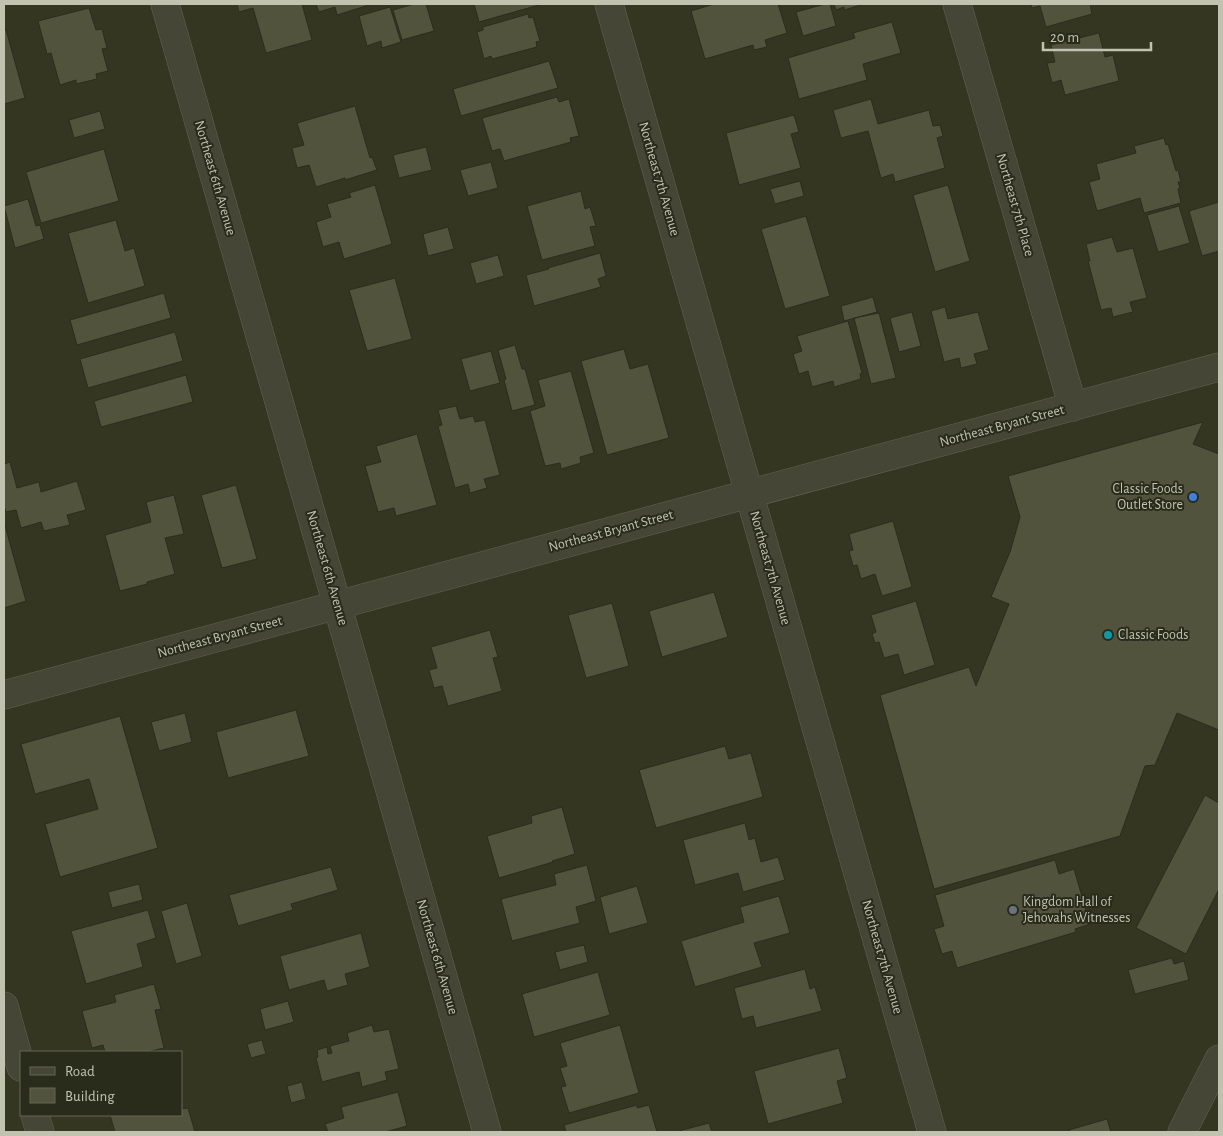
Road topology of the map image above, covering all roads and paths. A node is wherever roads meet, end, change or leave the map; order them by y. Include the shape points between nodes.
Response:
1 (165, 4) edge
2 (609, 4) edge
3 (957, 4) edge
4 (1219, 367) edge
5 (1073, 407) junction
6 (749, 494) junction
7 (338, 605) junction
8 (4, 695) edge
9 (4, 1006) edge
10 (1219, 1059) edge
11 (20, 1063) edge
12 (35, 1116) edge
13 (40, 1132) edge
14 (487, 1132) edge
15 (932, 1132) edge
16 (1182, 1132) edge

1 - 7 street, Northeast 6th Avenue
2 - 6 street, Northeast 7th Avenue
3 - 5 street, Northeast 7th Place
4 - 5 street, Northeast Bryant Street
5 - 6 street, Northeast Bryant Street
6 - 7 street, Northeast Bryant Street
6 - 15 street, Northeast 7th Avenue
7 - 8 street, Northeast Bryant Street
7 - 14 street, Northeast 6th Avenue
9 - 11 street
10 - 16 street
12 - 13 street

